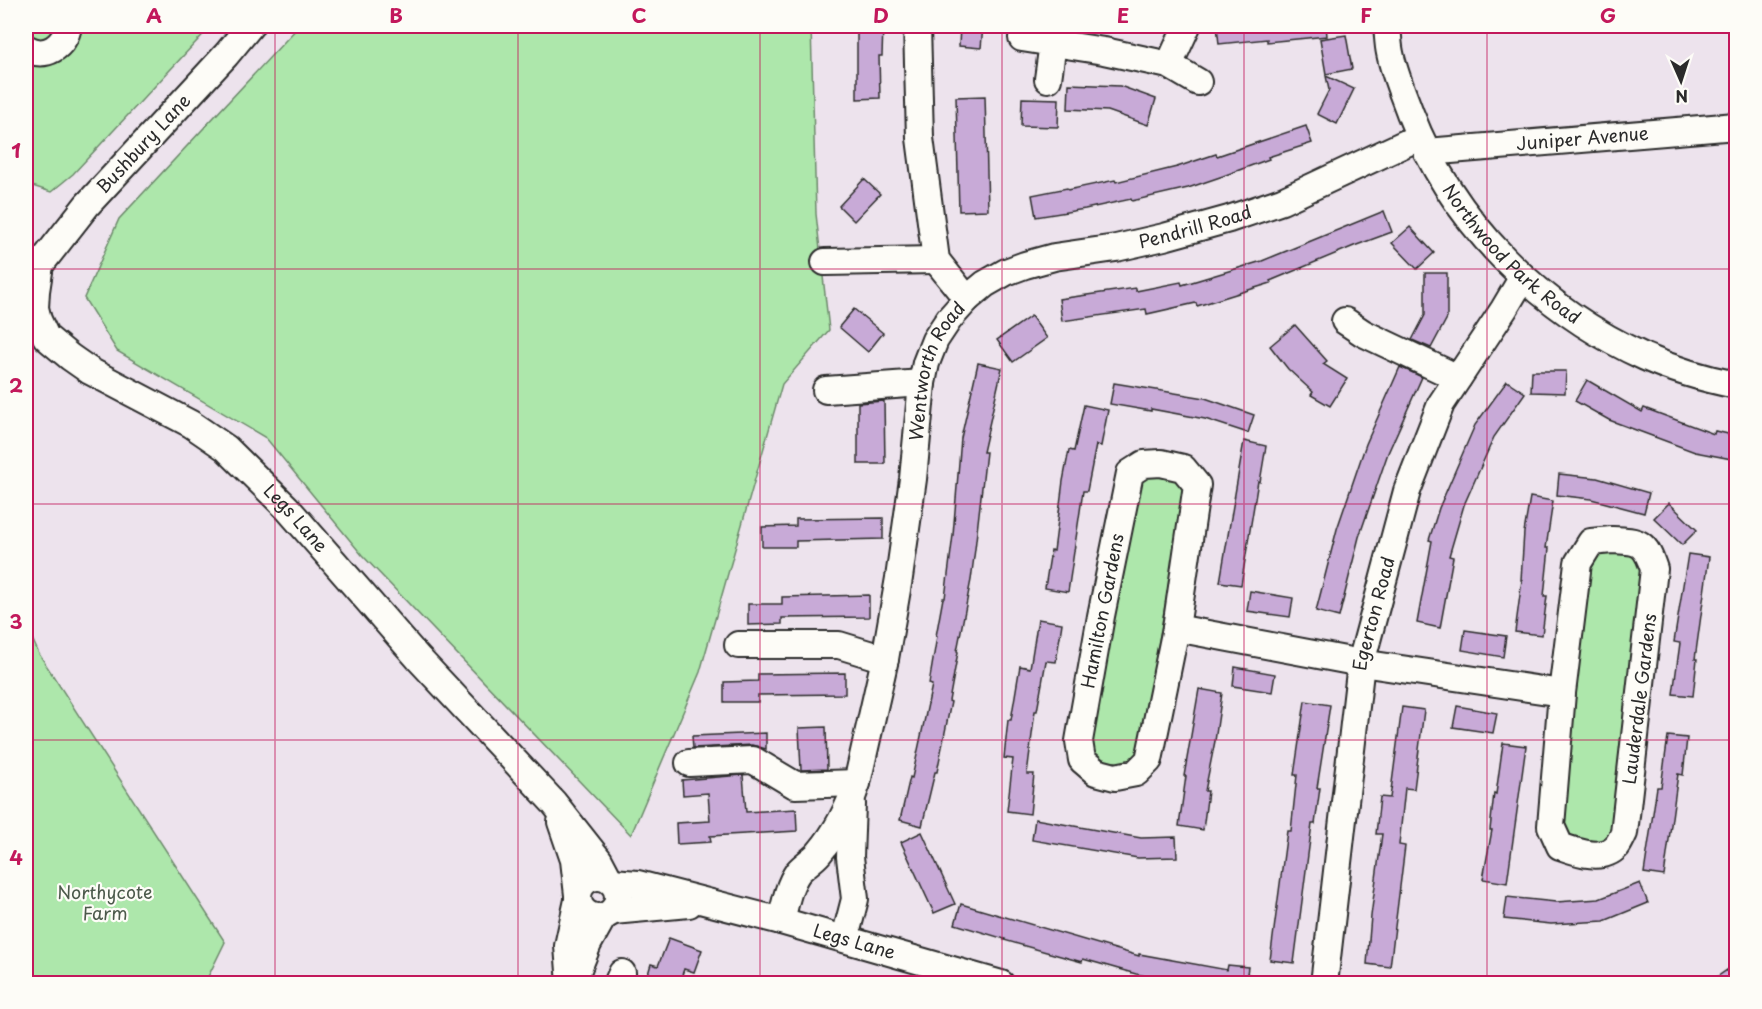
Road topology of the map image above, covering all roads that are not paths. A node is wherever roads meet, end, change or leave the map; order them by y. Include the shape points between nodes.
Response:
1 (68, 26) edge
2 (250, 26) edge
3 (917, 26) edge
4 (1187, 26) edge
5 (1387, 26) edge
6 (1022, 38) dead end
7 (1053, 43) junction
8 (26, 48) edge
9 (1169, 65) junction
10 (1048, 79) dead end
11 (1197, 82) dead end
12 (1737, 126) edge
13 (1423, 145) junction
14 (936, 260) junction
15 (825, 261) dead end
16 (33, 262) edge
17 (1522, 277) junction
18 (967, 299) junction
19 (1345, 321) dead end
20 (1458, 378) junction
21 (922, 383) junction
22 (1737, 385) edge
23 (826, 390) dead end
24 (1176, 628) junction
25 (738, 645) dead end
26 (885, 659) junction
27 (1361, 663) junction
28 (1562, 693) junction
29 (689, 763) dead end
30 (854, 792) junction
31 (554, 803) junction
32 (610, 881) junction
33 (578, 897) junction
34 (707, 902) junction
35 (608, 914) junction
36 (780, 921) junction
37 (845, 938) junction
38 (571, 984) edge
39 (1001, 984) edge
40 (1324, 984) edge

1 - 8 street via 56,48 39,53
2 - 16 street, Bushbury Lane
3 - 14 street via 920,138
4 - 9 street
5 - 13 street, Northwood Park Road via 1398,80
6 - 7 street
7 - 9 street
7 - 10 street
9 - 11 street
12 - 13 street, Juniper Avenue
13 - 17 street, Northwood Park Road via 1473,225
13 - 18 street, Pendrill Road via 1229,219 1116,248 1025,265 985,284
14 - 15 street
14 - 18 street, Wentworth Road
16 - 31 street, Legs Lane via 35,308 46,337 90,371 191,424 226,448 287,508 419,659
17 - 20 street, Egerton Road
17 - 22 street, Northwood Park Road via 1579,321 1637,354
18 - 21 street, Wentworth Road via 935,340
19 - 20 street
20 - 27 street, Egerton Road via 1441,404 1407,491
21 - 23 street
21 - 26 street, Wentworth Road via 913,479
24 - 24 street, Hamilton Gardens via 1149,760 1136,773 1115,777 1096,772 1082,760 1079,741 1130,473 1144,464 1183,468 1197,485
24 - 27 street
25 - 26 street via 839,645
26 - 30 street, Wentworth Road
27 - 28 street
27 - 40 street, Egerton Road
28 - 28 street, Lauderdale Gardens via 1551,826 1560,846 1581,854 1603,855 1616,847 1624,833 1654,569 1648,553 1635,541 1590,542 1578,562
29 - 30 street via 753,760 795,785
30 - 36 street, Wentworth Road via 819,853 799,872
30 - 37 street, Wentworth Road via 850,857 855,899
31 - 32 street, Legs Lane via 599,860
31 - 33 street, Legs Lane via 574,860
32 - 33 street via 589,879
32 - 34 street, Legs Lane
32 - 35 street via 619,897
33 - 35 street via 587,914
33 - 38 street, Legs Lane via 568,946
34 - 35 street, Legs Lane
34 - 36 street, Legs Lane
35 - 38 street via 588,944
36 - 37 street, Legs Lane
37 - 39 street, Legs Lane

